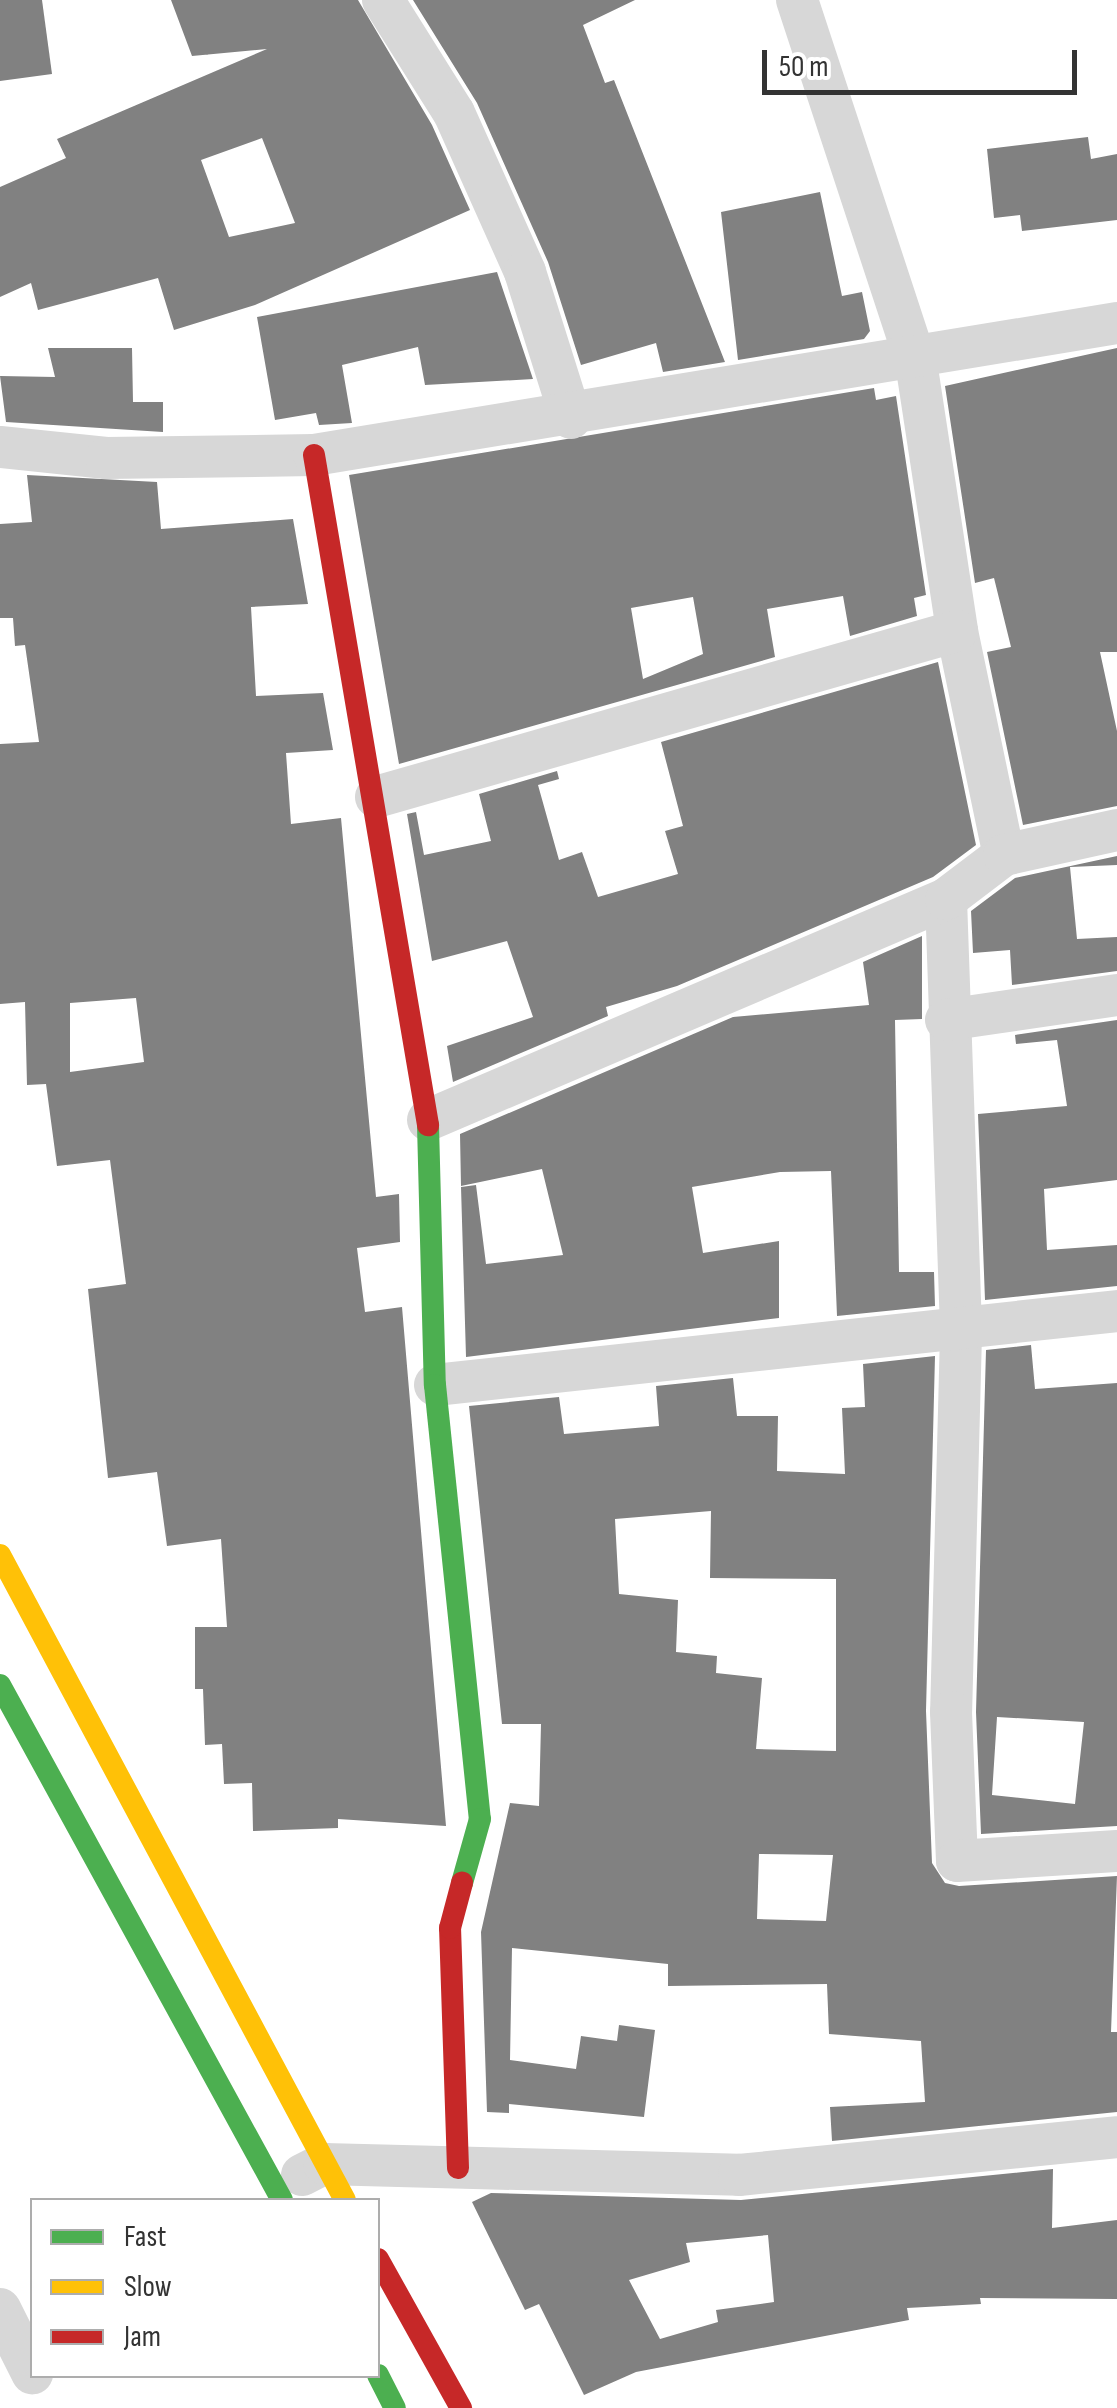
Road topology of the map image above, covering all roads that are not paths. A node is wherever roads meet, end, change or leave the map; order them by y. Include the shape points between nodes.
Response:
1 (383, 0) edge
2 (797, 0) edge
3 (1117, 323) edge
4 (916, 362) junction
5 (571, 418) junction
6 (0, 447) edge
7 (314, 455) junction
8 (956, 631) junction
9 (376, 797) junction
10 (1117, 830) edge
11 (1004, 854) junction
12 (946, 899) junction
13 (1117, 994) edge
14 (946, 1020) junction
15 (428, 1120) junction
16 (1117, 1311) edge
17 (961, 1334) junction
18 (435, 1384) junction
19 (0, 1555) edge
20 (0, 1685) edge
21 (1117, 1850) edge
22 (1117, 2137) edge
23 (458, 2168) junction
24 (335, 2182) edge
25 (278, 2194) edge
26 (380, 2266) edge
27 (0, 2309) edge
28 (30, 2368) edge
29 (35, 2378) edge
30 (380, 2378) edge
31 (50, 2408) edge
32 (396, 2408) edge
33 (460, 2408) edge

1 - 5 street via 454,113 525,272
2 - 4 street
3 - 4 street
4 - 5 street
4 - 8 street
5 - 7 street
6 - 7 street via 106,458
7 - 9 street
8 - 9 street
8 - 11 street
9 - 15 street
10 - 11 street
11 - 12 street
12 - 14 street
12 - 15 street
13 - 14 street
14 - 17 street
15 - 18 street
16 - 17 street
17 - 18 street
17 - 21 street via 951,1712 958,1860
18 - 23 street via 480,1819 450,1928
19 - 24 street
20 - 25 street
22 - 23 street via 739,2175
23 - 24 street
24 - 25 street
26 - 33 street
27 - 28 street
29 - 31 street
30 - 32 street

